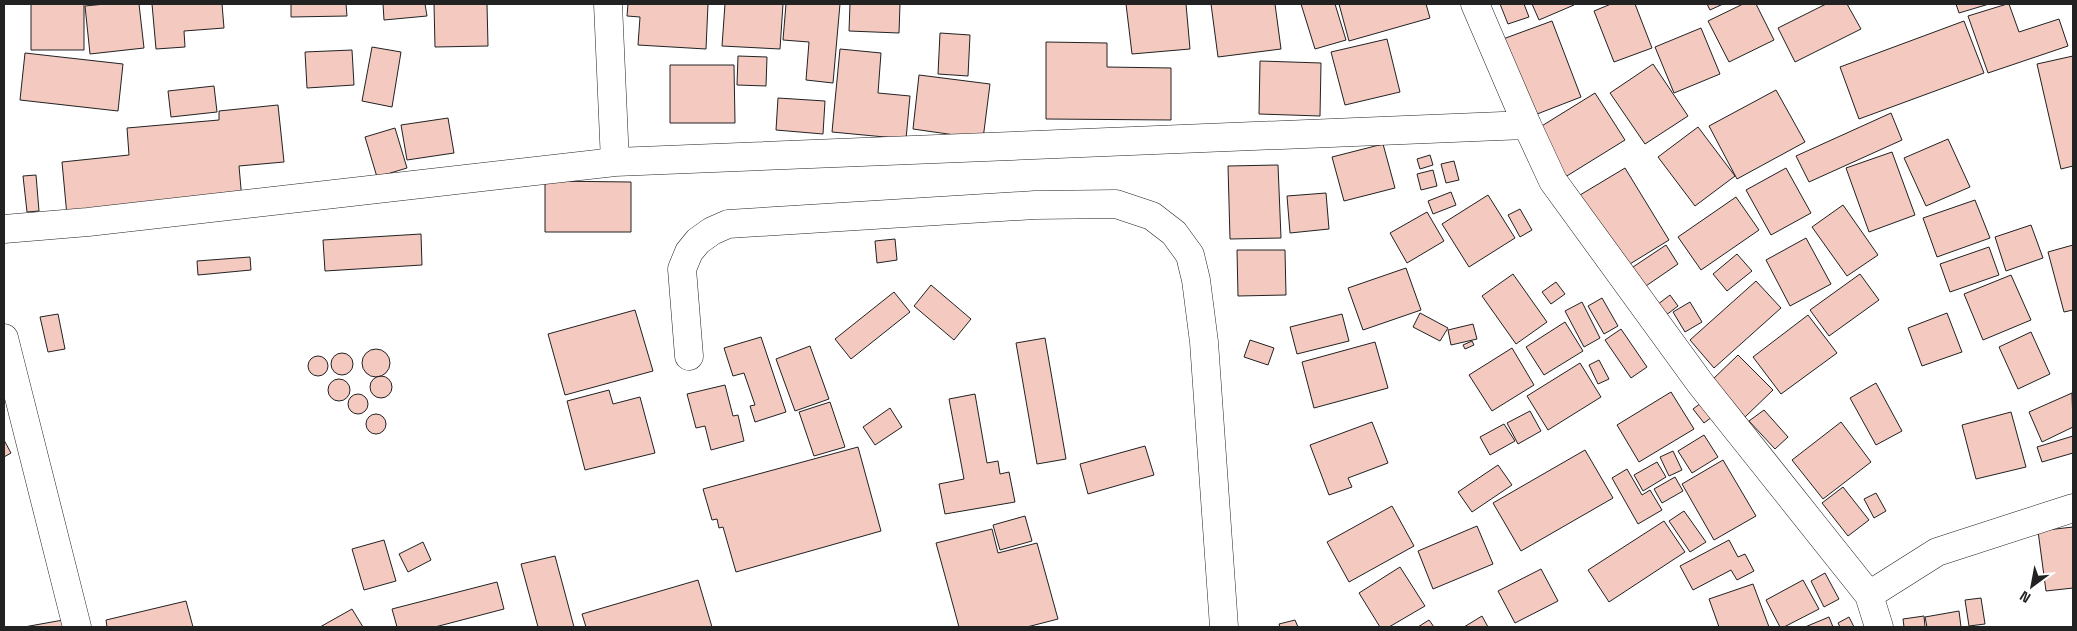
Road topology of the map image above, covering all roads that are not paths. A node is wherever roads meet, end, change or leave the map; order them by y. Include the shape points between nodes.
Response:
1 (608, 4) edge
2 (1476, 4) edge
3 (1527, 125) junction
4 (615, 162) junction
5 (4, 229) edge
6 (4, 338) edge
7 (688, 356) dead end
8 (2073, 508) edge
9 (1869, 595) junction
10 (76, 627) edge
11 (1224, 627) edge
12 (1879, 627) edge

1 - 4 street
2 - 3 street
3 - 4 street
3 - 9 street via 1553,181 1700,383
4 - 5 street
6 - 10 street
7 - 11 street via 682,270 689,252 698,241 728,224 1035,205 1116,204 1152,216 1174,233 1185,248 1196,280 1204,342
8 - 9 street via 1937,552
9 - 12 street

